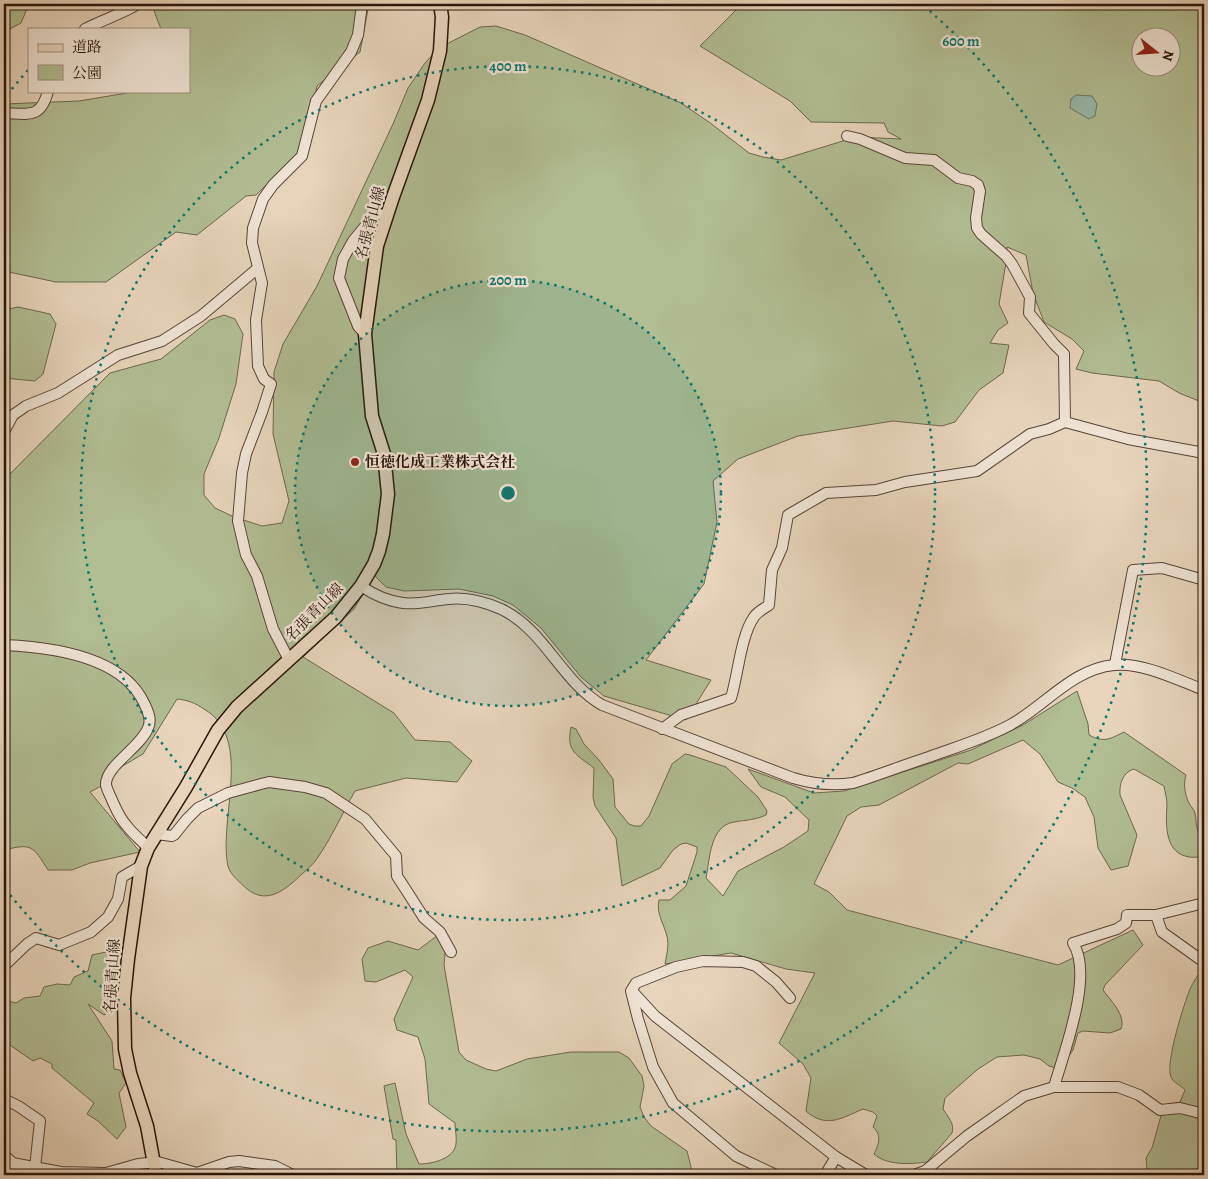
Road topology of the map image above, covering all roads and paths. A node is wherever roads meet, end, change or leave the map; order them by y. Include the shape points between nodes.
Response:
1 (138, 4) edge
2 (362, 4) edge
3 (440, 4) edge
4 (87, 28) edge
5 (48, 92) edge
6 (4, 113) edge
7 (847, 136) dead end
8 (387, 215) junction
9 (258, 268) junction
10 (365, 334) junction
11 (1065, 422) junction
12 (4, 432) edge
13 (1204, 453) edge
14 (1204, 580) edge
15 (361, 586) junction
16 (4, 645) edge
17 (289, 660) junction
18 (1115, 664) junction
19 (1204, 690) edge
20 (662, 729) junction
21 (156, 834) junction
22 (148, 848) junction
23 (141, 866) junction
24 (1204, 903) edge
25 (1156, 915) junction
26 (451, 952) dead end
27 (1204, 962) edge
28 (4, 966) edge
29 (631, 991) junction
30 (790, 998) dead end
31 (1054, 1087) junction
32 (4, 1099) edge
33 (1204, 1114) edge
34 (4, 1155) edge
35 (836, 1157) junction
36 (8, 1164) edge
37 (35, 1168) junction
38 (155, 1169) edge
39 (26, 1175) edge
40 (293, 1175) edge
41 (776, 1175) edge
42 (825, 1175) edge
43 (865, 1175) edge
44 (876, 1175) edge
45 (914, 1175) edge

1 - 4 street
2 - 9 street via 358,35 351,52 316,101 302,156 273,185 257,211 252,243
3 - 8 main road, 名張青山線 via 440,51 428,100
5 - 6 street via 45,105 33,114
7 - 11 street via 905,158 934,160 958,178 978,185 980,195 975,224 978,232 1012,264 1030,297 1029,313 1064,354
8 - 10 main road, 名張青山線 via 378,246
8 - 10 street via 375,214 353,242 343,259 339,278 358,326
9 - 12 street via 201,316 162,341 118,355 58,393 12,415
9 - 17 street via 262,283 256,320 258,366 264,379 271,384 246,454 238,521 246,555 257,576 273,629
10 - 15 main road, 名張青山線 via 372,416 384,454 388,494 381,543 374,564
11 - 13 street via 1128,439
11 - 20 street via 1030,434 977,471 905,482 876,490 826,493 788,516 782,548 772,570 769,604 754,616 744,642 731,698 681,714
14 - 18 street via 1162,568 1133,570
15 - 17 main road, 名張青山線 via 336,617
15 - 20 street via 376,596 403,603 457,598 504,610 531,630 587,695 611,709
16 - 22 street via 63,652 102,664 121,675 139,692 148,710 148,729 112,771 106,786 126,825
17 - 21 main road, 名張青山線 via 237,707 218,730
18 - 19 street via 1140,667
18 - 20 street via 1084,673 1029,713 990,735 845,784 825,785 802,780
21 - 22 main road, 名張青山線
21 - 26 street via 172,836 198,808 228,793 269,782 305,786 326,793 365,819 396,856 396,876 424,918 440,932
22 - 23 main road, 名張青山線
23 - 28 street via 122,877 118,899 108,917 91,932 59,945 36,938
23 - 38 main road, 名張青山線 via 124,998 125,1049 147,1126
24 - 25 street
25 - 27 street via 1162,932
25 - 31 street via 1127,915 1126,923 1117,929 1073,943 1078,950 1081,967 1078,1001
29 - 30 street via 636,983 676,967 703,961 743,962 756,966
29 - 35 street via 655,1016
29 - 41 street via 654,1067 673,1103 736,1156
31 - 33 street via 1118,1087 1139,1094 1160,1110 1180,1108
31 - 45 street via 1024,1096 967,1136 925,1171
32 - 37 street via 40,1121
34 - 36 street
35 - 42 street
35 - 43 street
36 - 37 street
36 - 39 street
37 - 38 street via 106,1173 138,1164
38 - 40 street via 158,1162 197,1173 239,1160 275,1166
43 - 44 street

